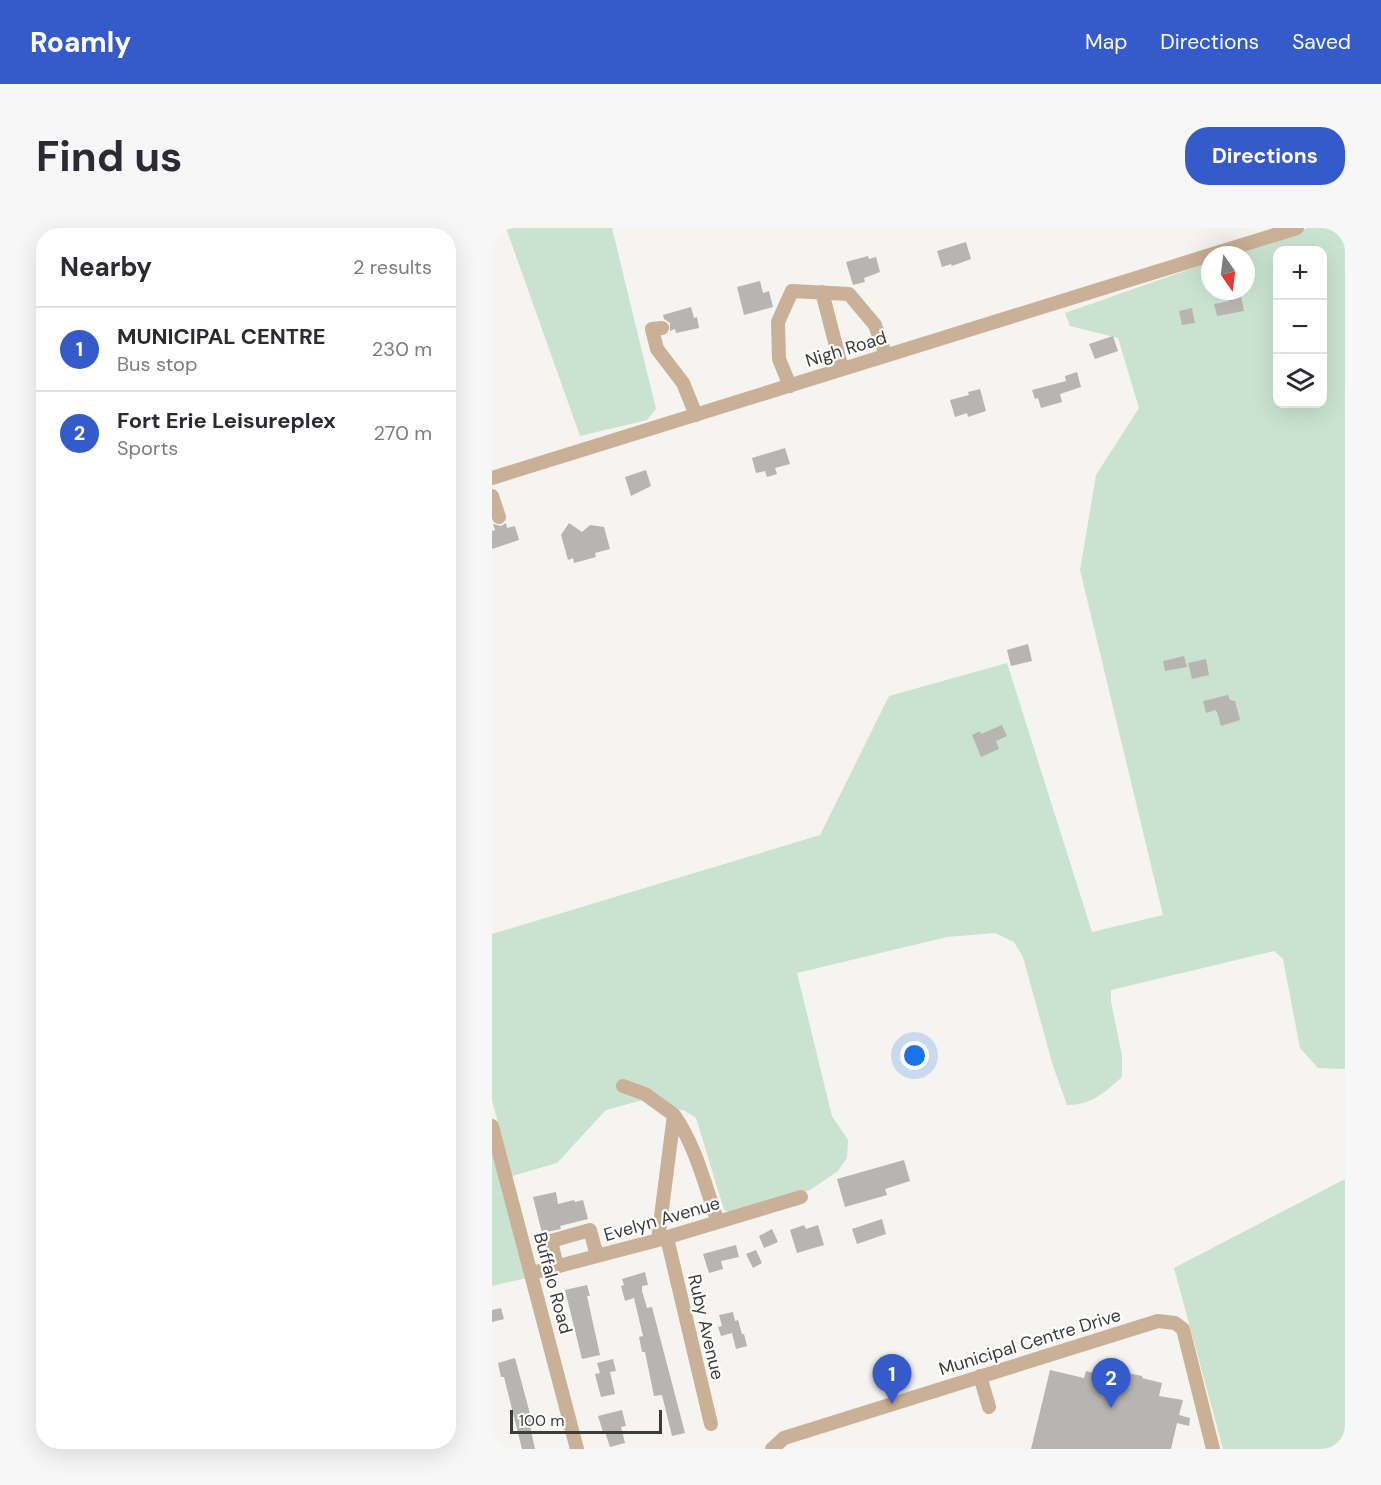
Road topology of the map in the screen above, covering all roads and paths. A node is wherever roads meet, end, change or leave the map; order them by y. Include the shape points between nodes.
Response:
1 (1297, 228) edge
2 (1239, 246) edge
3 (1201, 258) edge
4 (822, 292) junction
5 (662, 328) dead end
6 (886, 356) junction
7 (842, 369) junction
8 (790, 386) junction
9 (696, 415) junction
10 (492, 478) edge
11 (492, 496) edge
12 (499, 517) dead end
13 (623, 1086) dead end
14 (674, 1115) junction
15 (492, 1126) edge
16 (801, 1197) dead end
17 (718, 1222) junction
18 (662, 1239) junction
19 (597, 1256) junction
20 (557, 1267) junction
21 (532, 1274) junction
22 (980, 1376) junction
23 (989, 1407) dead end
24 (711, 1424) dead end
25 (577, 1449) edge
26 (772, 1449) edge
27 (1213, 1449) edge

1 - 2 street, Nigh Road
3 - 6 street, Nigh Road
4 - 6 street via 849,294 875,325
4 - 7 street
4 - 8 street via 792,291 778,322 779,359
5 - 9 street via 652,329 657,349 683,383
6 - 7 street, Nigh Road
7 - 8 street, Nigh Road
8 - 9 street, Nigh Road
9 - 10 street, Nigh Road
11 - 12 street
13 - 14 street via 645,1094
14 - 17 street via 692,1146
14 - 18 street
15 - 21 street, Buffalo Road
16 - 17 street, Evelyn Avenue
17 - 18 street, Evelyn Avenue
18 - 19 street, Evelyn Avenue
18 - 24 street, Ruby Avenue
19 - 20 street, Evelyn Avenue
19 - 20 street via 590,1230 551,1241
20 - 21 street, Evelyn Avenue
21 - 25 street, Buffalo Road
22 - 23 street
22 - 26 street, Municipal Centre Drive via 784,1438
22 - 27 street, Municipal Centre Drive via 1158,1321 1175,1323 1183,1329

